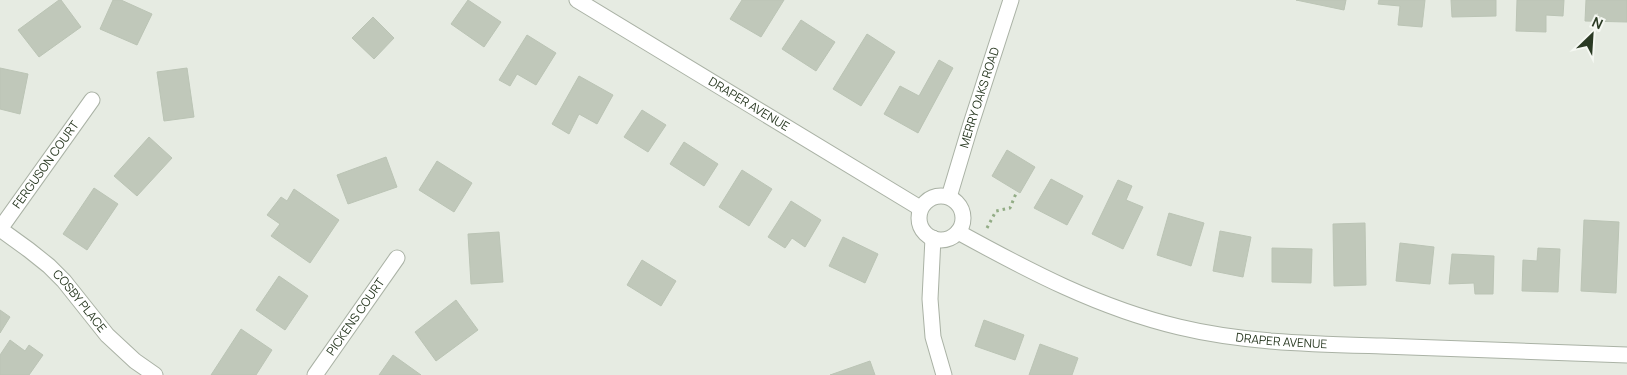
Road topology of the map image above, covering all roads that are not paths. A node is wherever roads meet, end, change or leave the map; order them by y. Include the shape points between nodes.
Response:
1 (577, 0) edge
2 (1011, 0) edge
3 (92, 100) dead end
4 (949, 197) junction
5 (920, 208) junction
6 (0, 229) edge
7 (958, 232) junction
8 (933, 238) junction
9 (397, 258) dead end
10 (1627, 355) edge
11 (155, 375) edge
12 (315, 375) edge
13 (944, 375) edge

1 - 5 street, DRAPER AVENUE
2 - 4 street, MERRY OAKS ROAD
3 - 6 street, FERGUSON COURT
4 - 5 street via 936,196
4 - 7 street via 962,212
5 - 8 street via 918,215 922,229
6 - 11 street, COSBY PLACE via 49,266 107,334
7 - 8 street via 947,239
7 - 10 street, DRAPER AVENUE via 1083,296 1178,327 1223,336 1285,343
8 - 13 street via 930,299 933,337
9 - 12 street, PICKENS COURT

